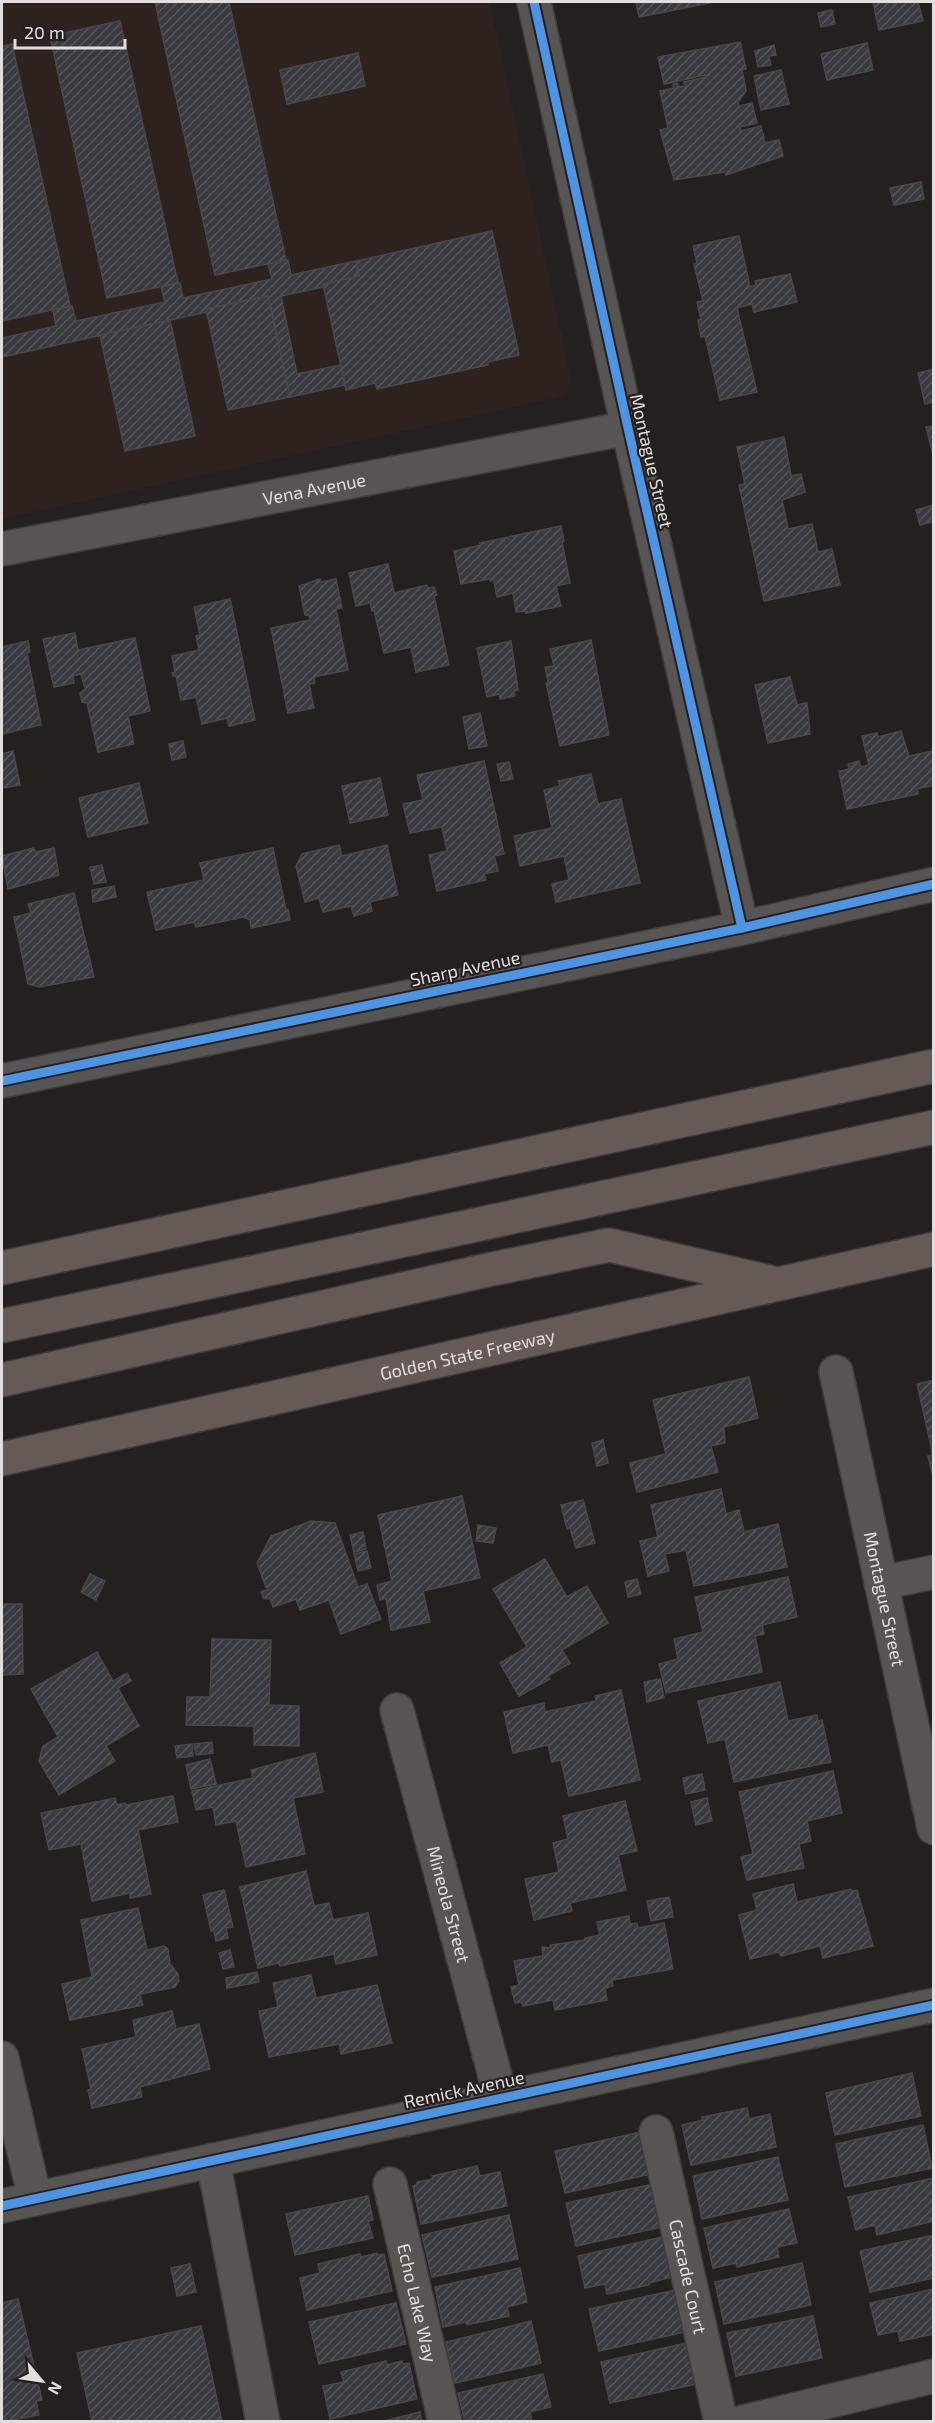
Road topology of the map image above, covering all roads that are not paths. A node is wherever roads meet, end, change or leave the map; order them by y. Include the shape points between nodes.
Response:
1 (534, 2) edge
2 (627, 428) junction
3 (2, 549) edge
4 (933, 884) edge
5 (742, 928) junction
6 (933, 1066) edge
7 (2, 1081) edge
8 (933, 1127) edge
9 (933, 1249) edge
10 (2, 1268) edge
11 (778, 1284) junction
12 (2, 1326) edge
13 (836, 1372) dead end
14 (2, 1380) edge
15 (2, 1460) edge
16 (933, 1572) edge
17 (881, 1582) junction
18 (397, 1710) dead end
19 (933, 1828) edge
20 (933, 2005) edge
21 (2, 2058) edge
22 (501, 2098) junction
23 (656, 2132) dead end
24 (213, 2160) junction
25 (390, 2184) dead end
26 (35, 2199) junction
27 (2, 2206) edge
28 (933, 2376) edge
29 (263, 2421) edge
30 (445, 2421) edge
31 (721, 2421) edge
32 (743, 2421) edge

1 - 2 street, Montague Street
2 - 3 street, Vena Avenue
2 - 5 street, Montague Street
4 - 5 street, Sharp Avenue
5 - 7 street, Sharp Avenue
6 - 10 highway
8 - 12 highway
9 - 11 highway, Golden State Freeway
11 - 14 highway via 609,1245
11 - 15 highway, Golden State Freeway
13 - 17 street, Montague Street
16 - 17 street
17 - 19 street, Montague Street
18 - 22 street, Mineola Street
20 - 22 street, Remick Avenue
21 - 26 street
22 - 24 street, Remick Avenue
23 - 31 street, Cascade Court
24 - 26 street, Remick Avenue
24 - 29 street
25 - 30 street, Echo Lake Way
26 - 27 street, Remick Avenue
28 - 32 street

